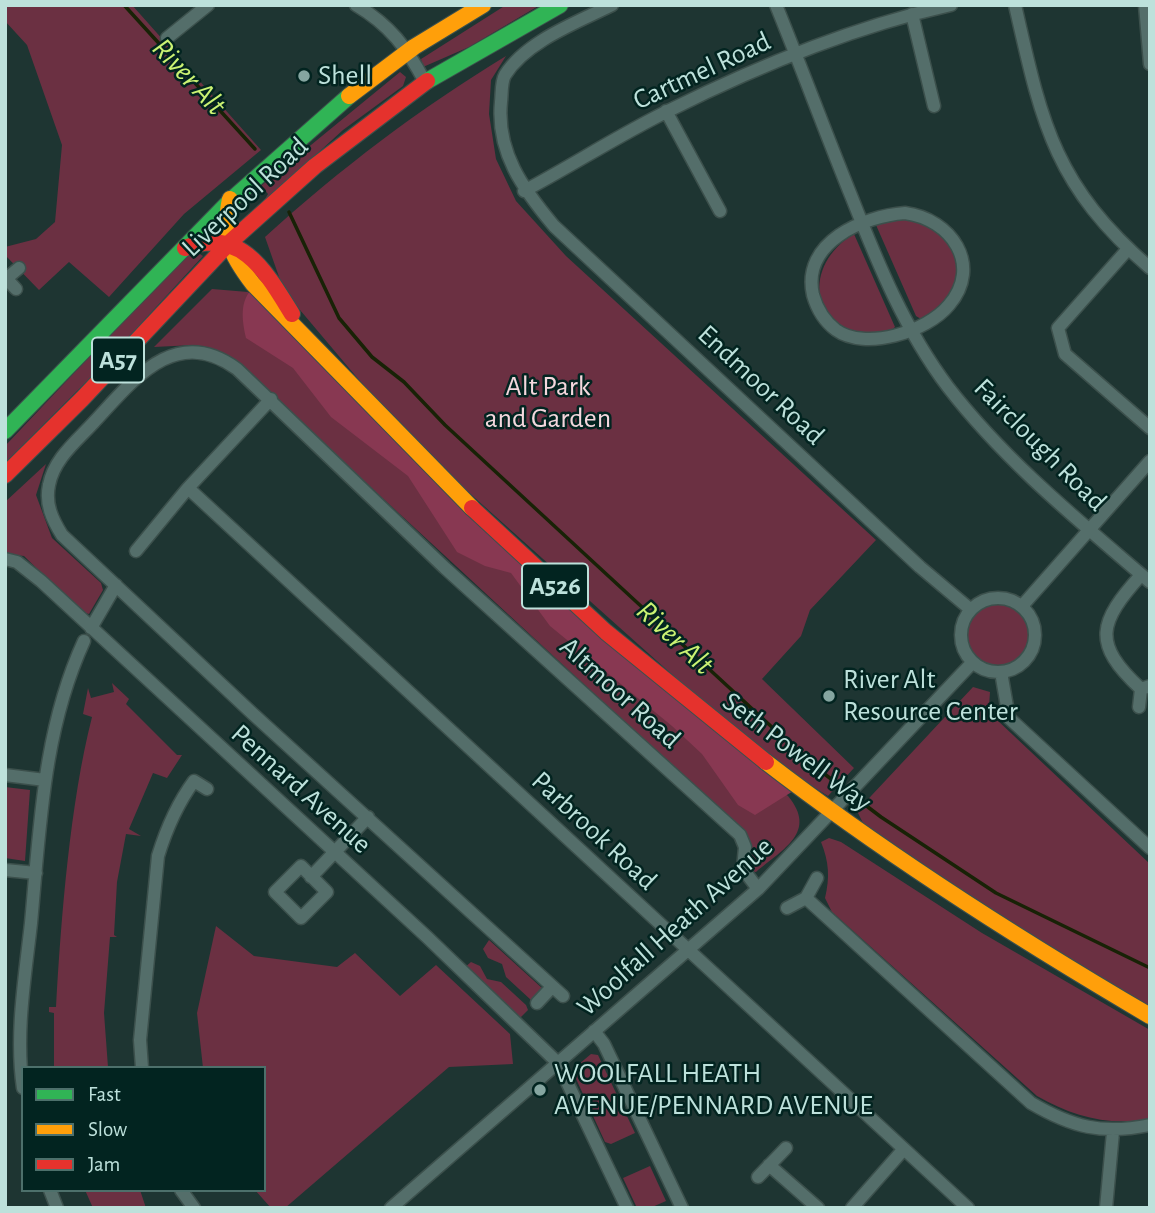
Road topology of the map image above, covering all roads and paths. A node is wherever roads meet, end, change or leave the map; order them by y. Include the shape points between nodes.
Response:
1 (208, 5) edge
2 (356, 5) edge
3 (483, 5) edge
4 (560, 5) edge
5 (612, 5) edge
6 (776, 5) edge
7 (951, 5) edge
8 (1015, 5) edge
9 (1145, 5) edge
10 (912, 14) junction
11 (167, 38) dead end
12 (409, 52) junction
13 (795, 54) junction
14 (1150, 64) edge
15 (425, 82) junction
16 (934, 106) dead end
17 (666, 111) junction
18 (524, 191) junction
19 (230, 198) junction
20 (720, 211) dead end
21 (862, 223) junction
22 (229, 243) junction
23 (1128, 249) junction
24 (175, 253) junction
25 (19, 268) dead end
26 (1150, 268) edge
27 (6, 277) edge
28 (16, 289) dead end
29 (910, 329) junction
30 (271, 398) junction
31 (1150, 428) edge
32 (5, 431) edge
33 (1150, 461) edge
34 (5, 475) edge
35 (188, 488) junction
36 (1090, 530) junction
37 (136, 551) dead end
38 (5, 559) edge
39 (1146, 579) edge
40 (116, 585) junction
41 (1022, 606) junction
42 (970, 609) junction
43 (91, 628) junction
44 (83, 641) dead end
45 (972, 663) junction
46 (1001, 673) junction
47 (1146, 688) edge
48 (1139, 707) dead end
49 (5, 775) edge
50 (45, 780) junction
51 (207, 789) dead end
52 (833, 813) junction
53 (369, 817) junction
54 (1150, 848) edge
55 (335, 853) junction
56 (5, 870) edge
57 (36, 873) junction
58 (311, 877) dead end
59 (817, 878) dead end
60 (758, 889) junction
61 (806, 898) junction
62 (788, 908) dead end
63 (687, 951) junction
64 (552, 987) junction
65 (563, 996) dead end
66 (537, 1003) dead end
67 (1150, 1016) edge
68 (594, 1031) junction
69 (559, 1064) junction
70 (22, 1066) edge
71 (142, 1066) edge
72 (568, 1082) dead end
73 (1150, 1125) edge
74 (1113, 1132) junction
75 (786, 1148) dead end
76 (904, 1150) junction
77 (769, 1165) junction
78 (758, 1177) dead end
79 (182, 1192) edge
80 (194, 1208) edge
81 (391, 1208) edge
82 (627, 1208) edge
83 (682, 1208) edge
84 (818, 1208) edge
85 (852, 1208) edge
86 (968, 1208) edge
87 (1106, 1208) edge

1 - 11 street
2 - 12 street via 389,27
3 - 12 main road, Liverpool Road / A57
4 - 15 main road, Liverpool Road / A57
5 - 18 street via 537,45 504,77 499,119 506,156
6 - 13 street, Fairclough Road
7 - 10 street, Cartmel Road
8 - 23 street via 1046,129 1061,162 1104,226
9 - 14 street
10 - 13 street, Cartmel Road
10 - 16 street
12 - 15 street
12 - 19 main road, Liverpool Road / A57
13 - 17 street, Cartmel Road
13 - 21 street, Fairclough Road
15 - 22 main road, Liverpool Road / A57 via 315,166
17 - 18 street, Cartmel Road
17 - 20 street
18 - 42 street, Endmoor Road via 554,226
19 - 22 main road via 225,217
19 - 24 main road, Liverpool Road / A57
21 - 29 street, Fairclough Road
21 - 29 street via 835,237 820,255 812,290 820,312 836,330 861,339 887,338
21 - 29 street via 890,214 920,215 945,228 959,251 962,279 956,295 937,316
22 - 24 main road via 206,239
22 - 34 main road, Liverpool Road / A57
22 - 52 main road, Seth Powell Way / A526 via 260,265 304,331 425,463 583,611
23 - 26 street
23 - 31 street via 1059,328 1065,354
24 - 32 main road, Liverpool Road / A57
25 - 27 street
27 - 28 street
29 - 36 street, Fairclough Road via 973,417
30 - 35 street
30 - 40 street via 226,361 195,353 173,355 142,372 60,459 48,492 55,524
30 - 60 street, Altmoor Road via 445,568 740,835 745,847 743,869
33 - 36 street
35 - 37 street
35 - 63 street, Parbrook Road
36 - 39 street, Fairclough Road
36 - 41 street
38 - 43 street, Pennard Avenue via 26,568
39 - 47 street via 1113,606 1107,640 1119,669
40 - 43 street
40 - 53 street, Pennard Avenue
41 - 42 street via 990,598
41 - 46 street via 1035,628 1035,641 1023,663
42 - 45 street via 963,619 960,642
43 - 55 street, Pennard Avenue
44 - 50 street via 61,698
45 - 46 street
45 - 52 street, Woolfall Heath Avenue
46 - 54 street via 1010,718
47 - 48 street
49 - 50 street
50 - 57 street
51 - 71 street via 194,782 186,792 158,856 140,1040
52 - 60 street, Woolfall Heath Avenue
52 - 67 main road, Seth Powell Way / A526 via 1029,946
53 - 55 street
53 - 64 street, Pennard Avenue
55 - 58 street
55 - 69 street, Pennard Avenue
56 - 57 street
57 - 70 street
59 - 61 street
60 - 63 street, Woolfall Heath Avenue
61 - 62 street
61 - 74 street via 1031,1102 1056,1117
63 - 68 street, Woolfall Heath Avenue
63 - 76 street, Parbrook Road
64 - 65 street, Pennard Avenue
64 - 66 street
68 - 69 street, Woolfall Heath Avenue
68 - 83 street
69 - 81 street, Woolfall Heath Avenue
72 - 82 street
73 - 74 street
74 - 87 street
75 - 77 street
76 - 85 street
76 - 86 street, Parbrook Road
77 - 78 street
77 - 84 street
79 - 80 street

